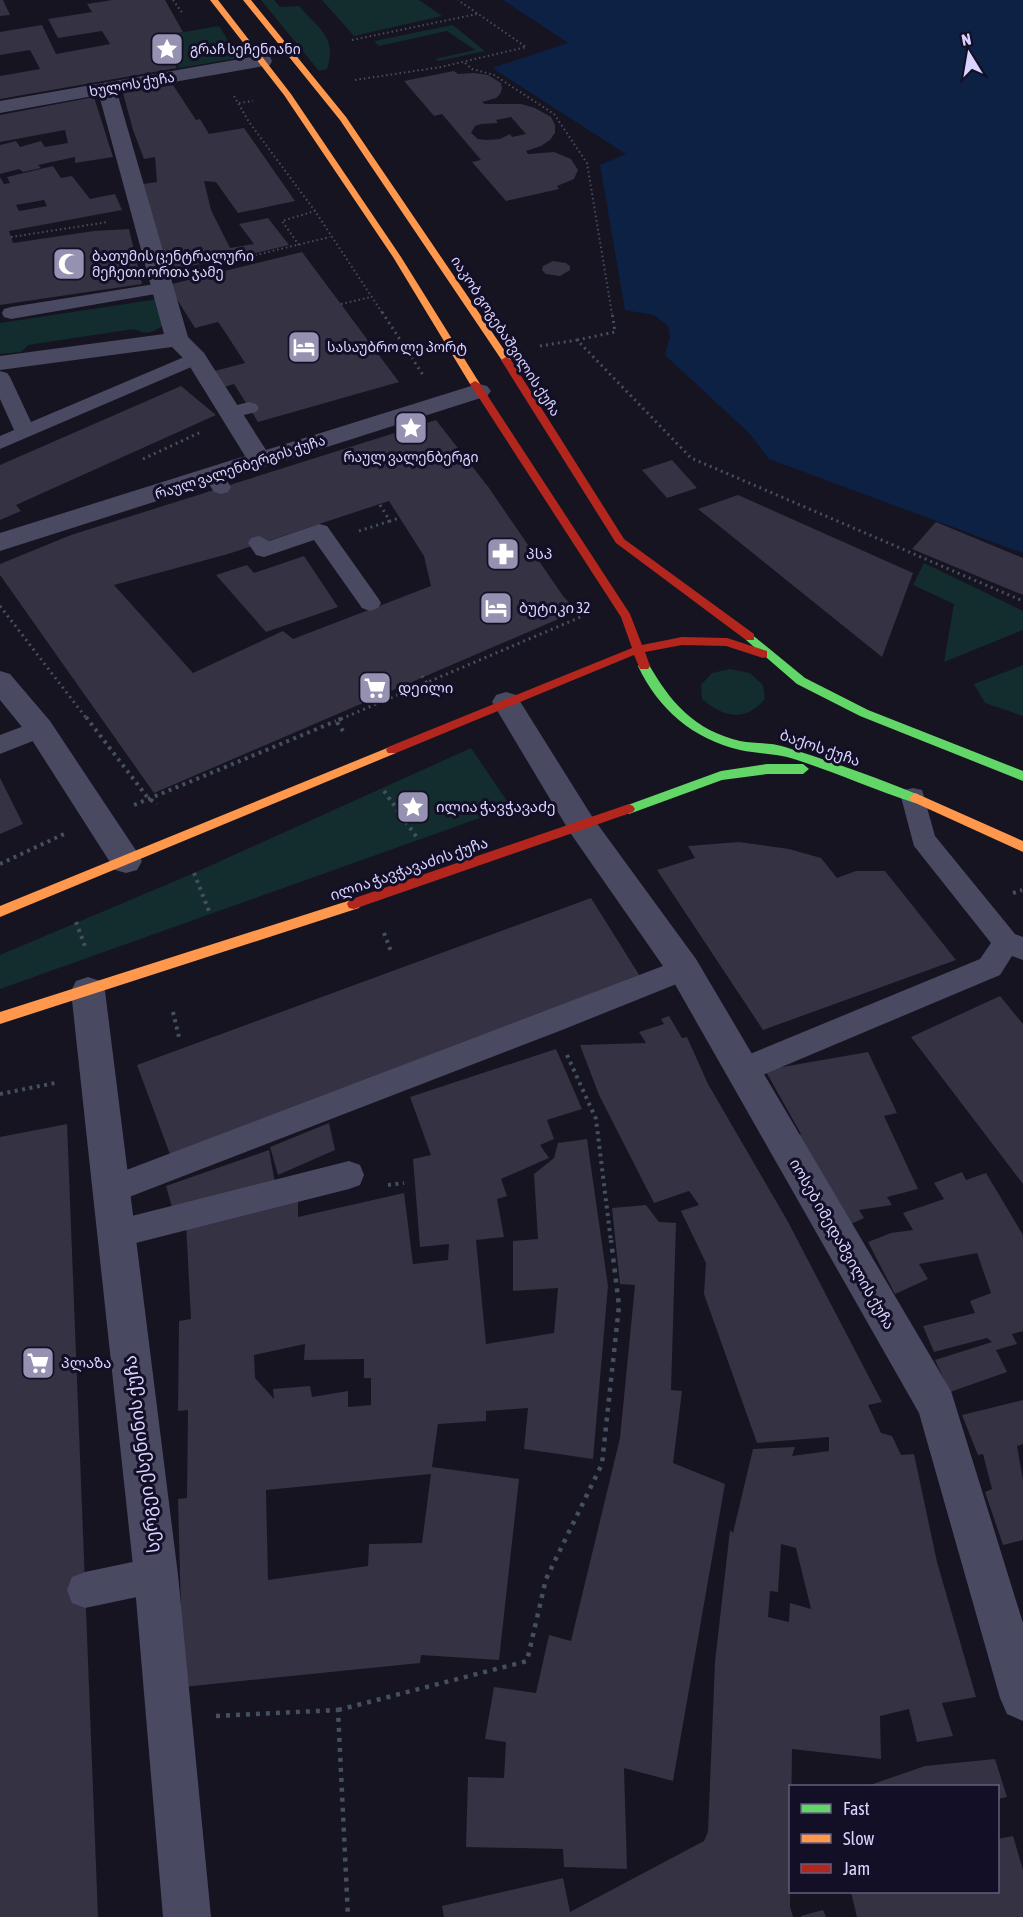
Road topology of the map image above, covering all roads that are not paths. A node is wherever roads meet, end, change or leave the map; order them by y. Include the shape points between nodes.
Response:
1 (214, 0) edge
2 (247, 0) edge
3 (263, 61) junction
4 (106, 88) junction
5 (0, 107) edge
6 (160, 283) junction
7 (11, 313) dead end
8 (177, 339) junction
9 (196, 358) junction
10 (0, 363) edge
11 (0, 377) edge
12 (479, 391) junction
13 (25, 432) junction
14 (0, 442) edge
15 (260, 460) junction
16 (0, 542) edge
17 (259, 543) dead end
18 (370, 603) dead end
19 (639, 649) junction
20 (770, 657) junction
21 (0, 681) edge
22 (506, 702) junction
23 (40, 729) junction
24 (0, 745) edge
25 (831, 770) junction
26 (1023, 776) edge
27 (913, 797) junction
28 (582, 826) junction
29 (1023, 847) edge
30 (126, 861) junction
31 (0, 912) edge
32 (1014, 946) edge
33 (684, 969) junction
34 (89, 975) junction
35 (0, 1018) edge
36 (743, 1070) junction
37 (349, 1175) dead end
38 (111, 1190) junction
39 (116, 1234) junction
40 (156, 1575) junction
41 (85, 1590) dead end
42 (1023, 1698) edge
43 (187, 1917) edge

1 - 3 main road
2 - 20 main road, იაკობ გოგებაშვილის ქუჩა via 343,118 502,353 620,540 744,632
3 - 4 street, ხულოს ქუჩა
3 - 12 main road via 397,257
4 - 5 street, ხულოს ქუჩა
4 - 6 street
6 - 7 lane
6 - 8 street
8 - 9 street
8 - 10 street
9 - 13 lane
9 - 15 street via 240,410
11 - 13 lane
12 - 15 street, რაულ ვალენბერგის ქუჩა
12 - 19 main road via 626,617
13 - 14 lane
15 - 16 street, რაულ ვალენბერგის ქუჩა via 217,481
17 - 18 lane via 264,550 319,531
19 - 20 main road via 682,641 727,642
19 - 22 main road
19 - 25 main road, ბაქოს ქუჩა via 648,677 666,704 707,735 740,745 777,749
20 - 26 main road via 801,681 864,713
21 - 23 street
22 - 28 street, იოსებ იმედაშვილის ქუჩა
22 - 30 main road
23 - 24 lane
23 - 30 street
25 - 27 main road, ბაქოს ქუჩა
25 - 28 main road, ილია ჭავჭავაძის ქუჩა via 767,769 721,776
27 - 29 main road, ბაქოს ქუჩა
27 - 32 lane via 923,839
28 - 33 street, იოსებ იმედაშვილის ქუჩა
28 - 34 main road, ილია ჭავჭავაძის ქუჩა via 379,897
30 - 31 main road
32 - 36 lane via 990,967
33 - 36 street, იოსებ იმედაშვილის ქუჩა
33 - 38 lane
34 - 35 main road, ილია ჭავჭავაძის ქუჩა
34 - 38 street, სერგეი ესენინის ქუჩა
36 - 42 street, იოსებ იმედაშვილის ქუჩა via 937,1405
37 - 39 lane
38 - 39 street, სერგეი ესენინის ქუჩა
39 - 40 street, სერგეი ესენინის ქუჩა
40 - 41 lane
40 - 43 street, სერგეი ესენინის ქუჩა

